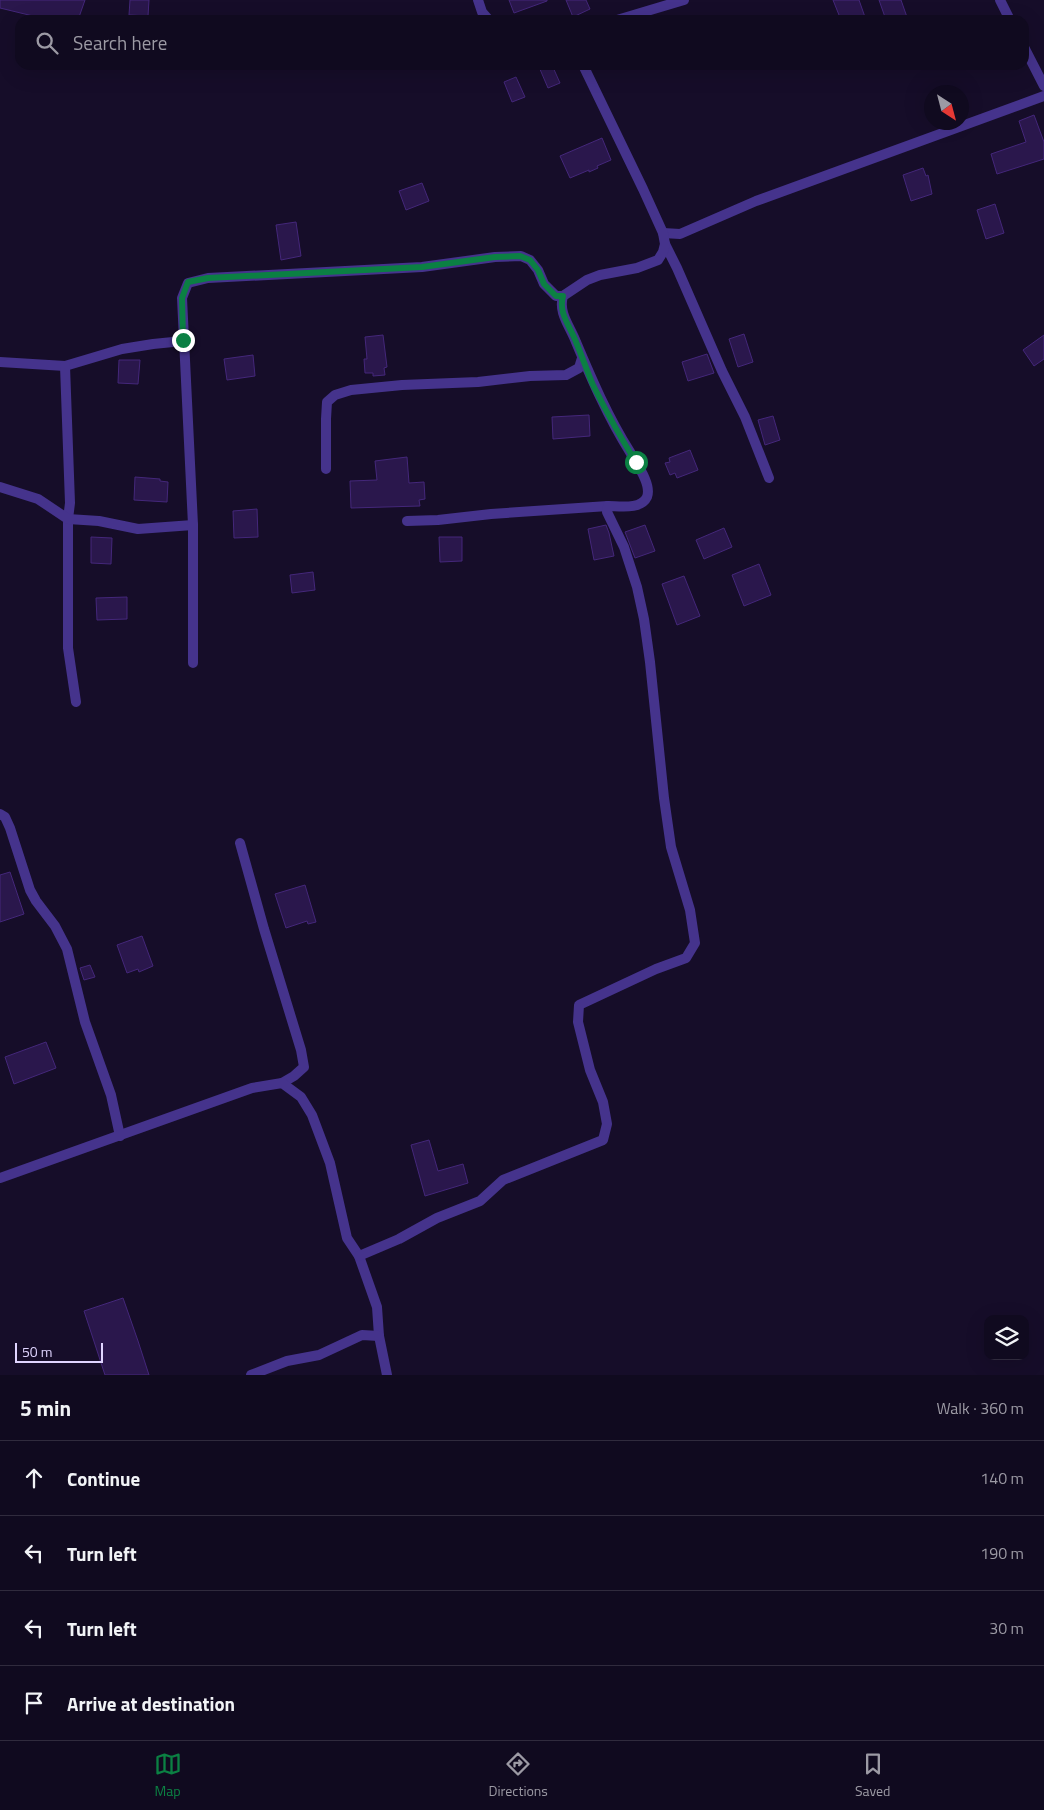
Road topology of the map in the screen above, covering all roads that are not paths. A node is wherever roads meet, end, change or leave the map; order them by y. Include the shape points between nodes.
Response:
1 (478, 0) edge
2 (684, 0) edge
3 (1000, 0) edge
4 (485, 15) edge
5 (634, 15) edge
6 (1008, 15) edge
7 (1029, 57) edge
8 (585, 70) edge
9 (1044, 86) edge
10 (1044, 96) edge
11 (663, 233) junction
12 (665, 244) junction
13 (563, 296) junction
14 (183, 340) junction
15 (582, 358) junction
16 (0, 362) edge
17 (65, 366) junction
18 (326, 469) dead end
19 (770, 478) dead end
20 (0, 487) edge
21 (608, 506) junction
22 (68, 519) junction
23 (407, 521) dead end
24 (193, 525) junction
25 (193, 663) dead end
26 (76, 702) dead end
27 (0, 814) edge
28 (240, 842) dead end
29 (282, 1083) junction
30 (120, 1136) junction
31 (0, 1178) edge
32 (359, 1256) junction
33 (379, 1336) junction
34 (251, 1375) edge
35 (387, 1375) edge

1 - 4 street
2 - 5 street
3 - 6 street
7 - 9 street
8 - 11 street
10 - 11 street via 756,201 680,234
11 - 12 street
12 - 13 street via 658,260 637,268 600,274
12 - 19 street via 745,416
13 - 14 street via 556,296 544,284 530,260 520,256 422,267 208,278 188,282 182,298
13 - 15 street via 564,317
14 - 17 street via 122,349
14 - 24 street
15 - 18 street via 579,368 566,375 402,385 334,394 328,402 326,419
15 - 21 street via 615,428 646,482 648,492 641,504
16 - 17 street
17 - 22 street via 70,453
20 - 22 street via 38,499
21 - 23 street
21 - 32 street via 607,512 624,547 637,586 644,620 671,848 690,910 695,943 686,958 579,1005 578,1022 607,1124 603,1140 503,1180 480,1200
22 - 24 street via 138,529
22 - 26 street via 68,648
24 - 25 street
27 - 30 street via 10,828 33,896 67,949 85,1022 111,1095
28 - 29 street via 304,1067
29 - 30 street via 252,1088
29 - 32 street via 301,1097 312,1114 330,1164 347,1238
30 - 31 street
32 - 33 street via 377,1307
33 - 34 street via 362,1335 319,1355
33 - 35 street

